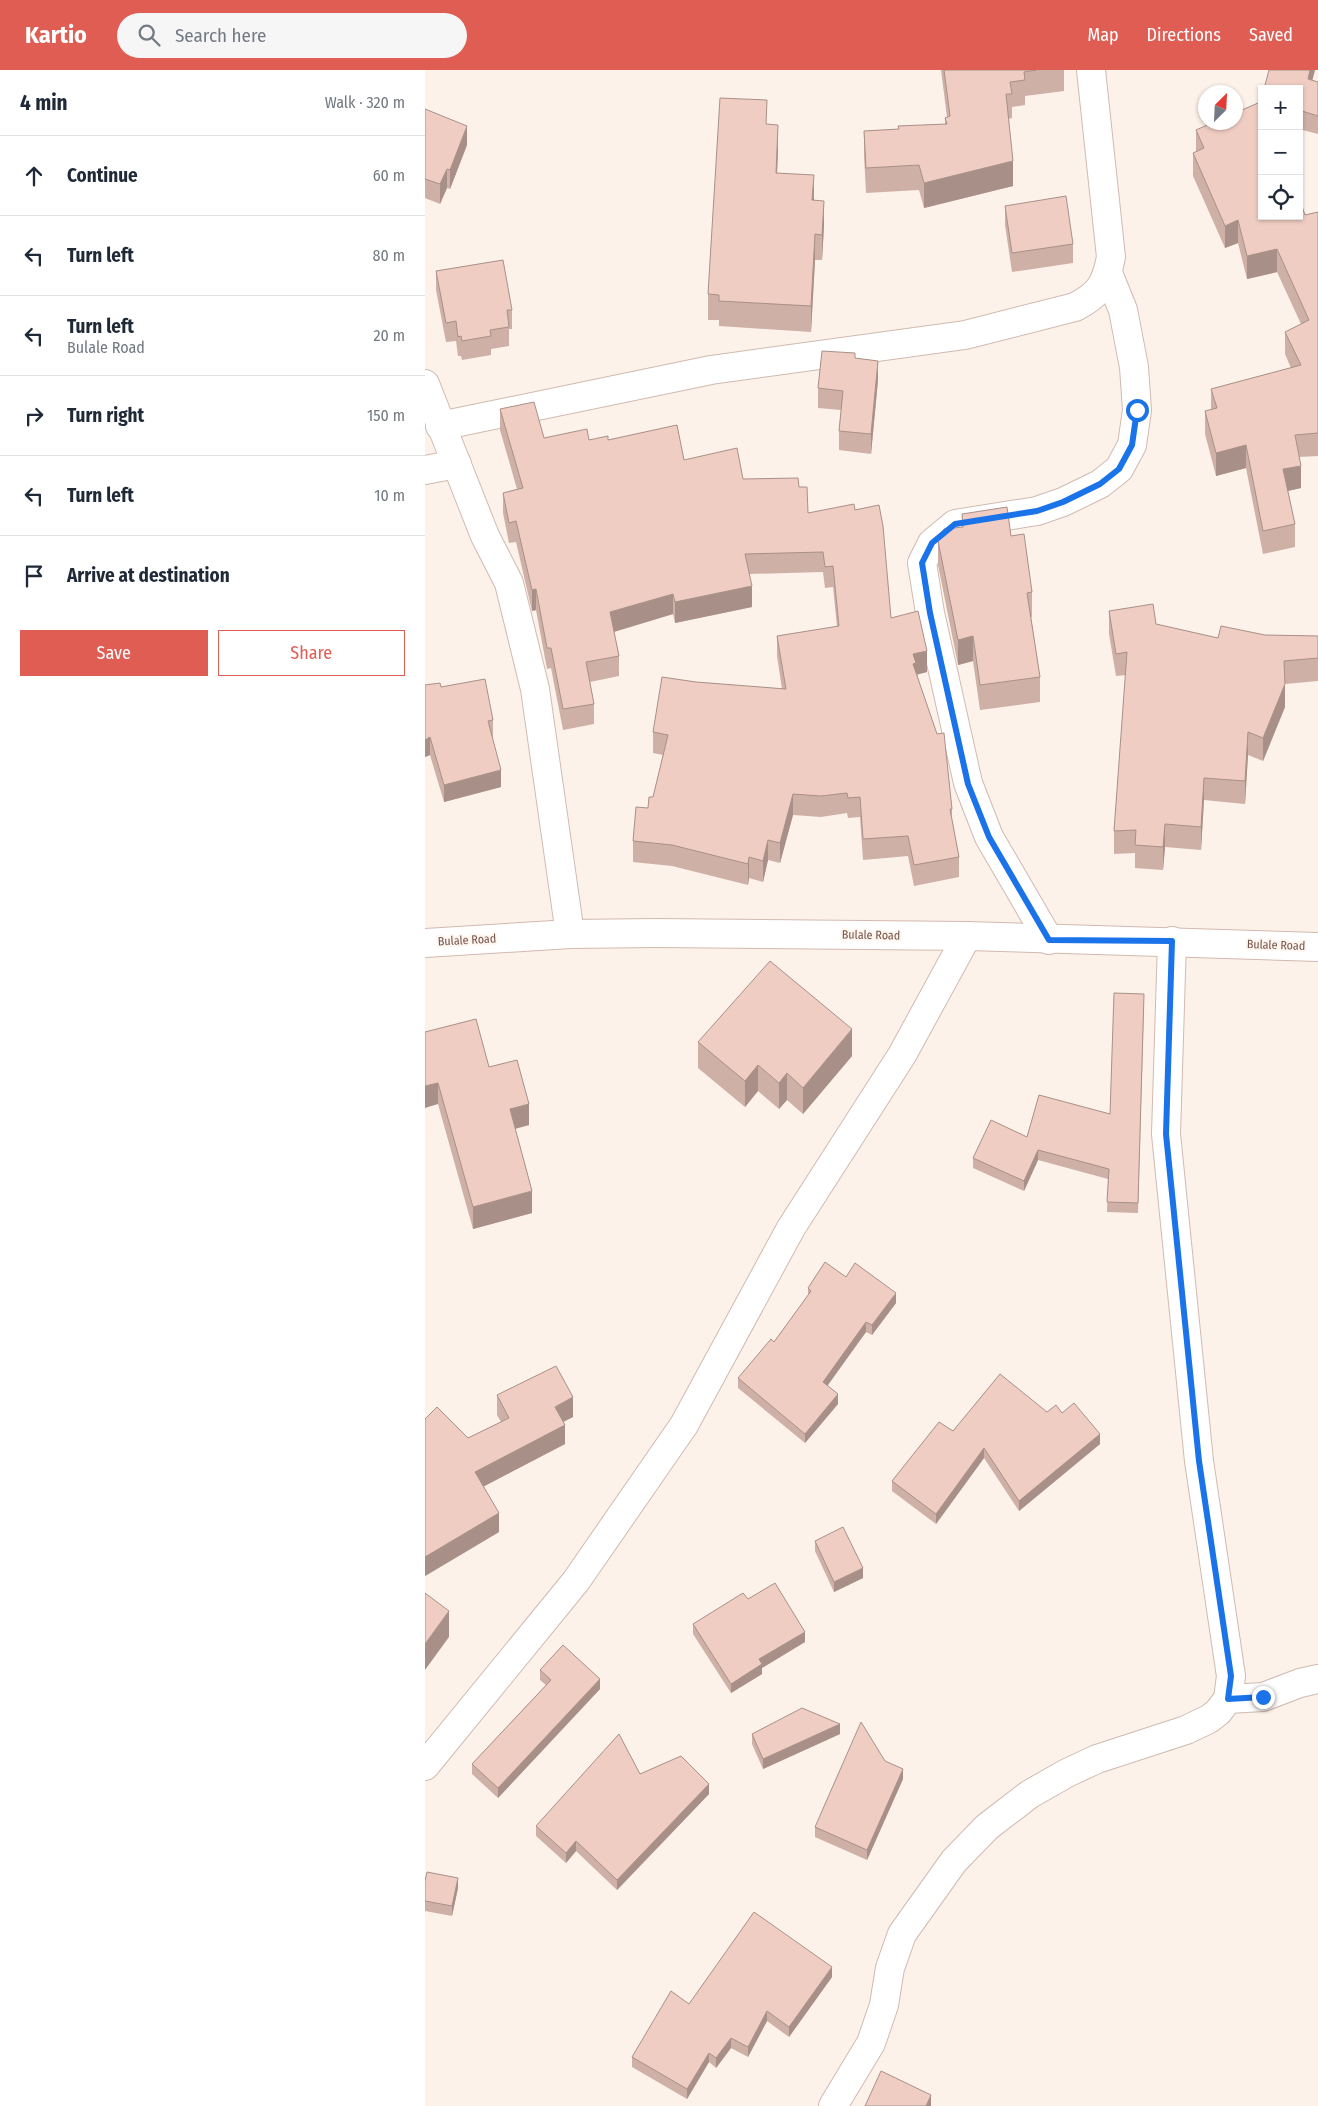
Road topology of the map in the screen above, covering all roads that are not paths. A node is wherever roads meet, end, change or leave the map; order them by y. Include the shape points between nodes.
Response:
1 (1091, 70) edge
2 (1108, 273) junction
3 (425, 384) edge
4 (440, 426) junction
5 (457, 464) junction
6 (425, 470) edge
7 (570, 934) junction
8 (967, 936) junction
9 (1049, 940) junction
10 (1172, 941) junction
11 (425, 943) edge
12 (1318, 947) edge
13 (1318, 1679) edge
14 (1228, 1699) junction
15 (425, 1766) edge
16 (833, 2106) edge

1 - 2 street via 1111,258
2 - 4 street via 1101,288 1089,300 1075,307 965,335 711,370
2 - 9 street via 1123,310 1134,367 1137,410 1132,445 1119,469 1100,484 1037,511 955,524 932,543 922,563 968,784 989,837
3 - 4 street
4 - 5 street
5 - 6 street
5 - 7 street via 485,536 509,583 535,689
7 - 8 street, Bulale Road
7 - 11 street, Bulale Road
8 - 9 street, Bulale Road
8 - 15 street via 902,1055 791,1228 684,1425 576,1581
9 - 10 street, Bulale Road
10 - 12 street, Bulale Road
10 - 14 street via 1166,1134 1199,1461 1231,1676
13 - 14 street via 1263,1697
14 - 16 street via 1213,1715 1186,1730 1097,1759 1067,1773 1030,1794 987,1827 926,1898 902,1934 871,2043

